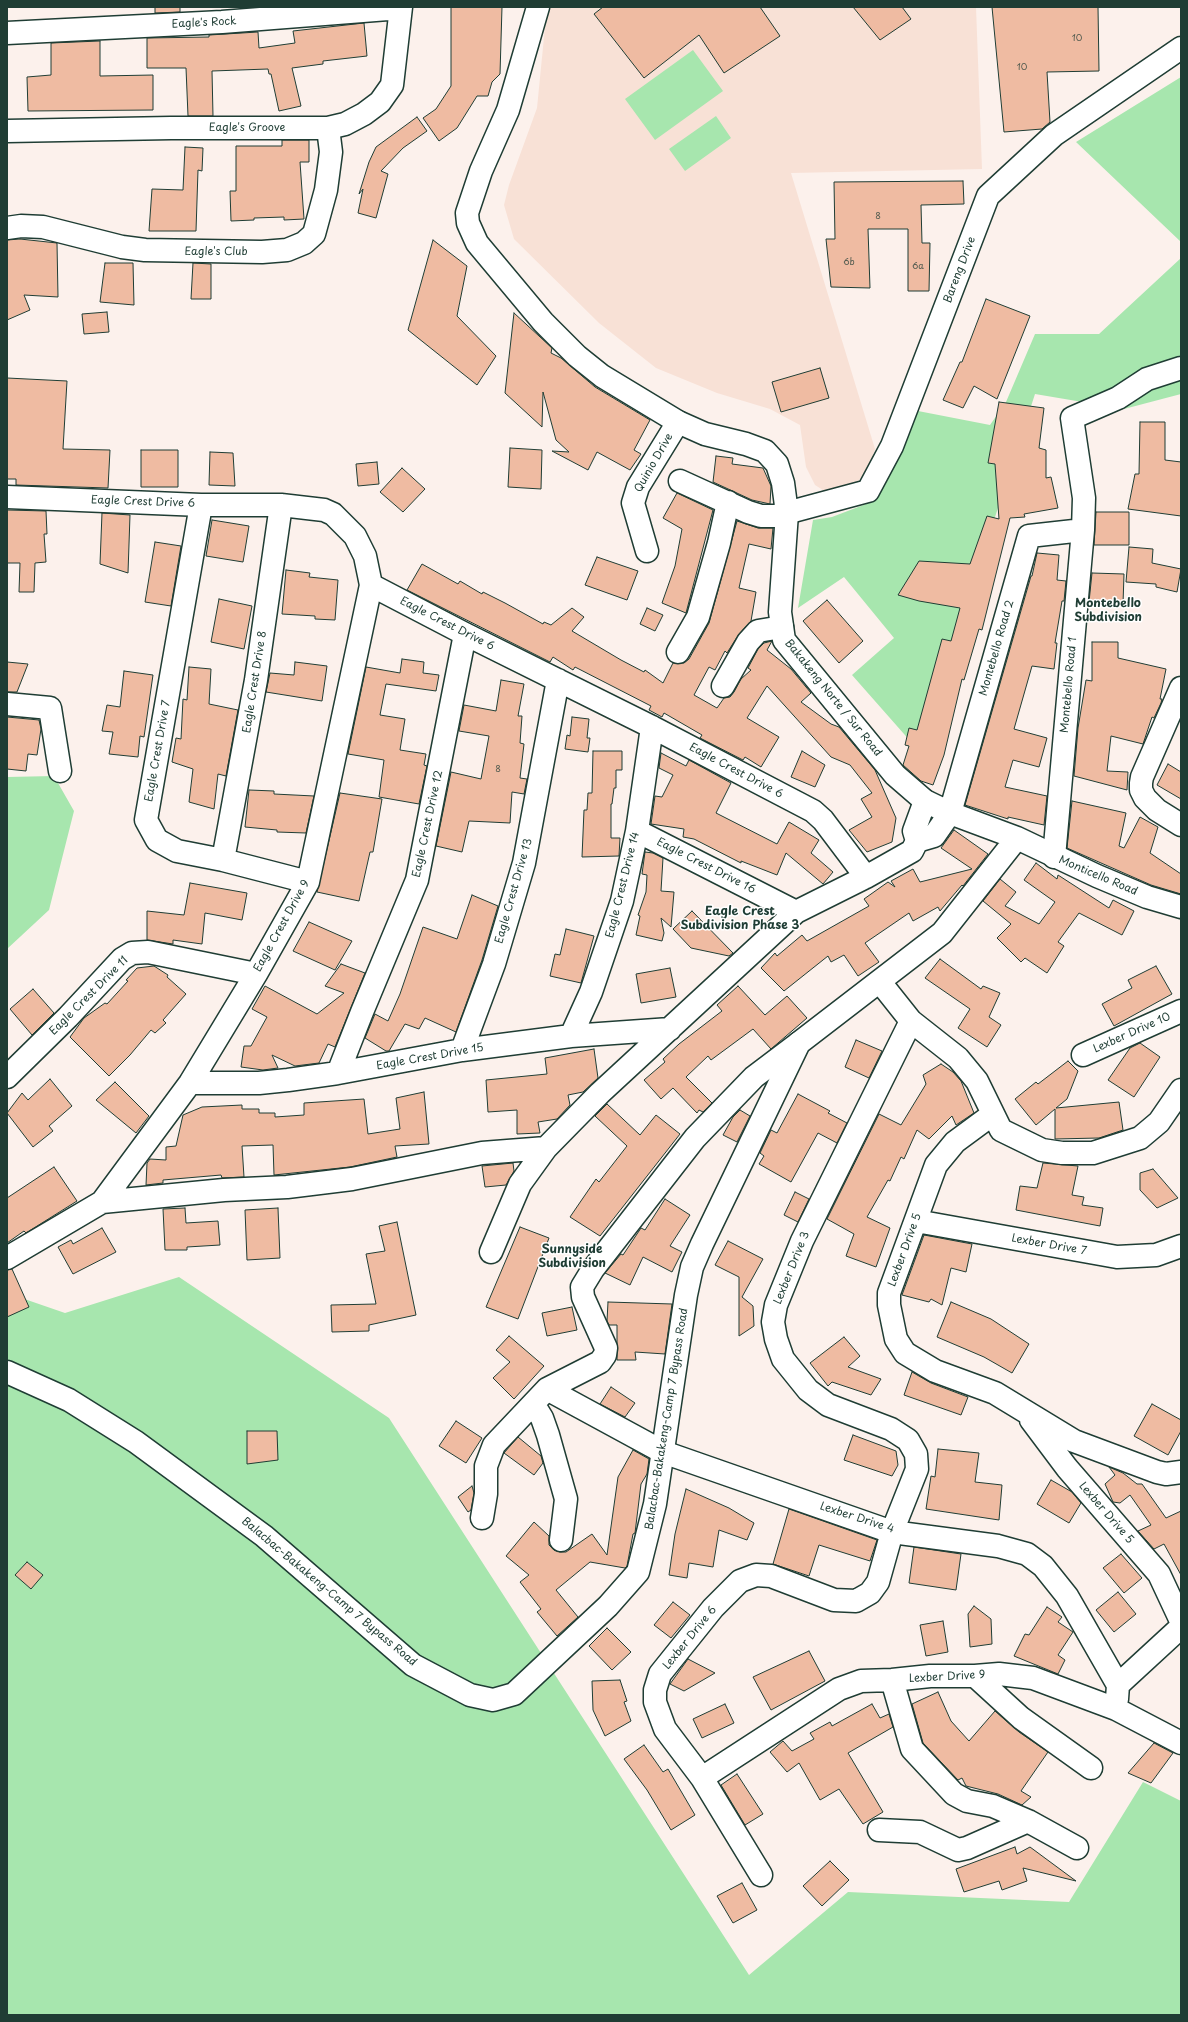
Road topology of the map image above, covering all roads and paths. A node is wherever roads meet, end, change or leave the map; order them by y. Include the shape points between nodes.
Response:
1 (538, 7) edge
2 (401, 8) edge
3 (331, 11) edge
4 (222, 15) edge
5 (7, 33) edge
6 (1181, 48) edge
7 (328, 128) junction
8 (7, 131) edge
9 (7, 228) edge
10 (1181, 368) edge
11 (678, 422) junction
12 (680, 481) dead end
13 (7, 496) edge
14 (728, 502) junction
15 (201, 505) junction
16 (282, 505) junction
17 (787, 513) junction
18 (1083, 530) junction
19 (647, 551) dead end
20 (371, 585) junction
21 (782, 627) junction
22 (465, 634) junction
23 (678, 652) dead end
24 (558, 680) junction
25 (723, 686) dead end
26 (1181, 688) edge
27 (7, 704) edge
28 (652, 727) junction
29 (60, 771) dead end
30 (925, 801) junction
31 (950, 813) junction
32 (1181, 825) edge
33 (637, 831) junction
34 (1017, 838) junction
35 (917, 841) junction
36 (1054, 857) junction
37 (223, 860) junction
38 (866, 877) junction
39 (308, 882) junction
40 (1181, 907) edge
41 (796, 912) junction
42 (256, 974) junction
43 (880, 982) junction
44 (1181, 1011) edge
45 (911, 1021) junction
46 (670, 1028) junction
47 (571, 1036) junction
48 (799, 1043) junction
49 (462, 1050) junction
50 (1083, 1055) dead end
51 (338, 1073) junction
52 (7, 1077) edge
53 (190, 1083) junction
54 (1181, 1090) edge
55 (993, 1114) junction
56 (546, 1148) junction
57 (102, 1202) junction
58 (916, 1221) junction
59 (1181, 1246) edge
60 (491, 1252) dead end
61 (7, 1258) edge
62 (7, 1372) edge
63 (540, 1397) junction
64 (1023, 1410) junction
65 (663, 1452) junction
66 (1181, 1472) edge
67 (482, 1518) dead end
68 (892, 1532) junction
69 (561, 1540) dead end
70 (1181, 1621) edge
71 (1181, 1627) edge
72 (975, 1676) junction
73 (892, 1680) junction
74 (1118, 1685) junction
75 (1116, 1709) junction
76 (1181, 1743) edge
77 (1091, 1768) dead end
78 (702, 1778) junction
79 (1028, 1821) junction
80 (879, 1830) dead end
81 (1077, 1848) dead end
82 (760, 1875) dead end

1 - 11 street, Bakakeng Norte / Sur Road via 508,110 480,171 467,213 468,223 477,244 542,322 577,356 602,376
2 - 3 street, Eagle's Rock
2 - 7 street, Eagle's Groove via 392,85 380,102 364,114 345,124
3 - 4 street, Eagle's Rock
4 - 5 street, Eagle's Rock
6 - 17 street, Bareng Drive via 1054,135 988,196 892,446 868,491
7 - 8 street, Eagle's Groove
7 - 9 street, Eagle's Club via 332,152 326,190 314,234 304,244 287,250 145,250 122,247 43,227
10 - 18 street, Montebello Road 1 via 1147,379 1118,398 1072,418 1084,498
11 - 17 street, Bakakeng Norte / Sur Road via 705,434 765,451 777,464 783,483
11 - 19 street, Quinio Drive via 638,487 633,503
12 - 14 street, Bareng Drive
13 - 15 street, Eagle Crest Drive 6
14 - 17 street, Bareng Drive via 761,516
14 - 23 street via 698,617
15 - 16 street, Eagle Crest Drive 6
15 - 37 street, Eagle Crest Drive 7 via 146,820 157,840 177,851
16 - 20 street, Eagle Crest Drive 6 via 324,510 333,514 355,536 365,556
16 - 37 street, Eagle Crest Drive 8 via 256,680
17 - 21 street, Bakakeng Norte / Sur Road via 780,612
18 - 31 street, Montebello Road 2 via 1029,536
18 - 36 street, Montebello Road 1
20 - 22 street, Eagle Crest Drive 6
20 - 39 street, Eagle Crest Drive 9
21 - 25 street via 758,630 748,642
21 - 30 street, Bakakeng Norte / Sur Road via 784,640 896,775
22 - 24 street, Eagle Crest Drive 6
22 - 51 street, Eagle Crest Drive 12 via 417,880
24 - 28 street, Eagle Crest Drive 6
24 - 49 street, Eagle Crest Drive 13 via 524,863 494,964
26 - 32 street via 1141,783 1145,798 1156,810
27 - 29 street via 50,708
28 - 33 street, Eagle Crest Drive 14
28 - 38 street, Eagle Crest Drive 6 via 813,811 823,820
30 - 31 street, Bakakeng Norte / Sur Road
30 - 35 street via 914,831
31 - 34 street, Bakakeng Norte / Sur Road
31 - 35 street via 934,836
33 - 41 street, Eagle Crest Drive 16
33 - 47 street, Eagle Crest Drive 14 via 611,938
34 - 36 street, Monticello Road
34 - 43 street, Balacbac-Bakakeng-Camp 7 Bypass Road via 942,933
35 - 38 street via 912,851
36 - 40 street, Monticello Road via 1147,897
37 - 39 street, Eagle Crest Drive 7
38 - 41 street
39 - 42 street, Eagle Crest Drive 9
41 - 46 street
42 - 52 street, Eagle Crest Drive 11 via 148,952 132,953 122,959
42 - 53 street, Eagle Crest Drive 9
43 - 45 street
43 - 48 street, Balacbac-Bakakeng-Camp 7 Bypass Road
44 - 50 street, Lexber Drive 10
45 - 55 street via 958,1058 977,1081
45 - 68 street, Lexber Drive 3 via 802,1241 776,1305 773,1322 784,1359 808,1390 828,1405 891,1429 908,1440 916,1454 917,1469
46 - 47 street, Eagle Crest Drive 15
46 - 56 street
47 - 49 street, Eagle Crest Drive 15
48 - 63 street via 754,1077 695,1138 593,1269 582,1287 583,1298 606,1348 605,1355 600,1362
48 - 65 street, Balacbac-Bakakeng-Camp 7 Bypass Road via 692,1267
49 - 51 street, Eagle Crest Drive 15
51 - 53 street, Eagle Crest Drive 15 via 259,1083
53 - 57 street, Eagle Crest Drive 9
54 - 55 street via 1159,1122 1140,1138 1093,1153 1062,1154 1042,1150 1001,1130
55 - 58 street, Lexber Drive 5 via 955,1142 936,1165
56 - 57 street via 474,1154 352,1179
56 - 60 street via 520,1184
57 - 61 street
58 - 59 street, Lexber Drive 7 via 1117,1257 1156,1255
58 - 64 street, Lexber Drive 5 via 889,1293 896,1338 905,1353 934,1371 995,1393
62 - 65 street, Balacbac-Bakakeng-Camp 7 Bypass Road via 69,1400 136,1442 264,1536 413,1664 470,1696 493,1700 514,1694 608,1606 638,1572 655,1504
63 - 65 street, Lexber Drive 4
63 - 67 street via 494,1445 486,1466 486,1494
63 - 69 street via 542,1418 566,1499
64 - 66 street, Lexber Drive 5 via 1074,1441 1104,1454 1156,1472
64 - 70 street, Lexber Drive 5 via 1068,1468 1158,1574
65 - 68 street, Lexber Drive 4
68 - 74 street, Lexber Drive 4 via 998,1546 1027,1554 1043,1566 1068,1596
68 - 78 street, Lexber Drive 6 via 878,1582 870,1593 856,1601 834,1600 771,1576 756,1575 740,1581 713,1608 660,1674 654,1702 666,1729
71 - 74 street
72 - 73 street, Lexber Drive 9 via 930,1676
72 - 75 street, Lexber Drive 9 via 999,1674 1033,1678
72 - 77 street via 1021,1718
73 - 78 street, Lexber Drive 9 via 861,1681 839,1689
73 - 79 street via 912,1749 954,1794 967,1801 992,1806
74 - 75 street
75 - 76 street, Lexber Drive 9
78 - 82 street, Lexber Drive 6
79 - 80 street via 958,1850 920,1832
79 - 81 street

